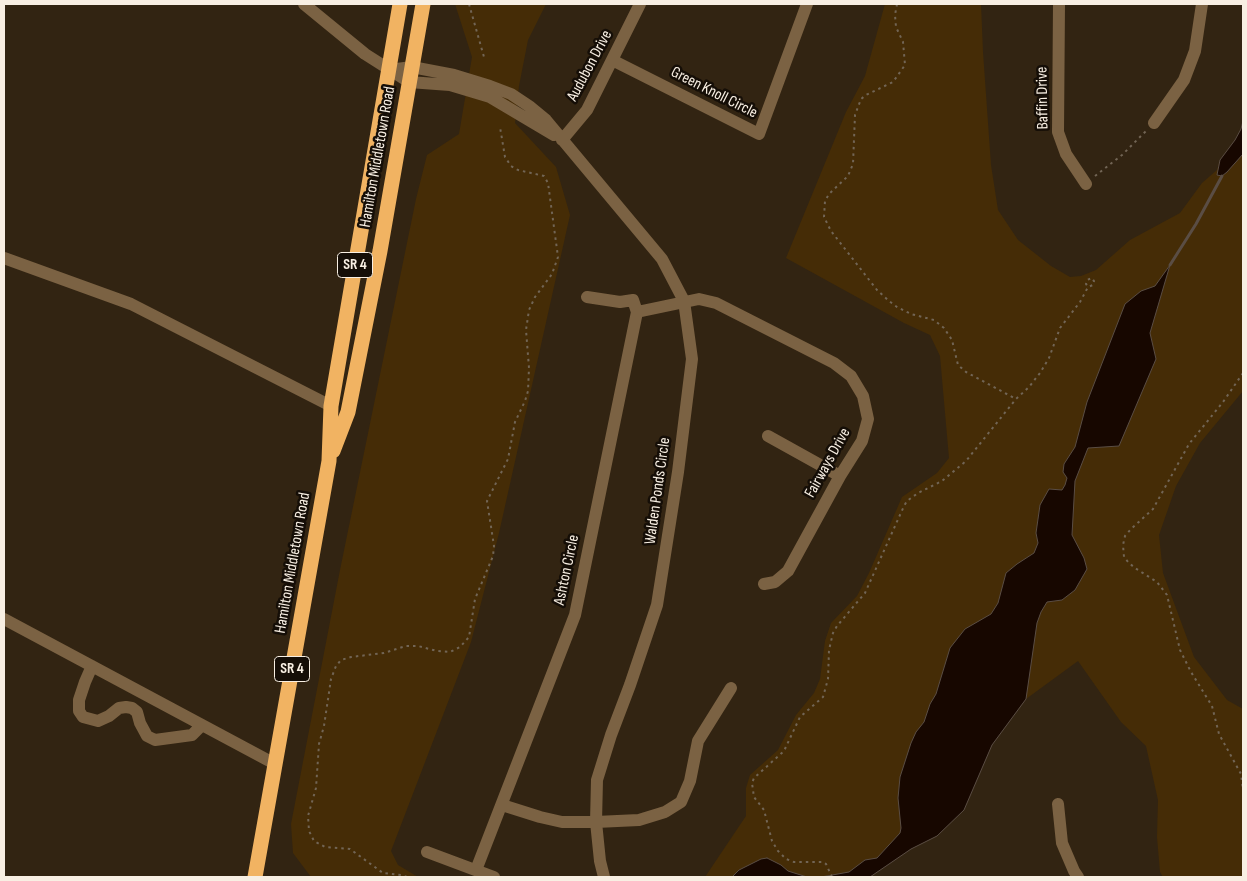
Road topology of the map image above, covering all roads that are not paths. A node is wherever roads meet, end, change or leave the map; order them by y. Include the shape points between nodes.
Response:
1 (304, 4) edge
2 (400, 4) edge
3 (423, 4) edge
4 (640, 4) edge
5 (807, 4) edge
6 (1058, 4) edge
7 (1202, 4) edge
8 (612, 60) junction
9 (412, 67) junction
10 (389, 70) junction
11 (409, 82) junction
12 (1154, 123) road end
13 (562, 140) junction
14 (1086, 184) road end
15 (4, 258) edge
16 (587, 297) dead end
17 (684, 302) junction
18 (636, 312) junction
19 (330, 406) junction
20 (768, 436) dead end
21 (329, 461) junction
22 (840, 476) junction
23 (764, 584) dead end
24 (4, 619) edge
25 (92, 666) junction
26 (730, 688) dead end
27 (202, 725) junction
28 (275, 764) junction
29 (1058, 804) dead end
30 (502, 806) junction
31 (596, 822) junction
32 (427, 852) dead end
33 (476, 870) junction
34 (1072, 875) edge
35 (255, 877) edge
36 (494, 877) edge
37 (604, 877) edge

1 - 10 street
2 - 10 highway, Hamilton Middletown Road / SR 4
3 - 9 highway, Hamilton Middletown Road / SR 4
4 - 8 street, Audubon Drive
5 - 8 street, Green Knoll Circle via 759,134
6 - 14 street, Baffin Drive via 1058,132 1066,154
7 - 12 street via 1195,51 1184,80
8 - 13 street, Audubon Drive via 587,110
9 - 10 street, Walden Ponds Circle
9 - 11 highway, Hamilton Middletown Road / SR 4
9 - 13 street, Walden Ponds Circle via 454,75 511,94 546,120
10 - 11 street, Walden Ponds Circle
10 - 19 highway, Hamilton Middletown Road / SR 4
11 - 13 street, Walden Ponds Circle via 450,85 490,97
11 - 21 highway, Hamilton Middletown Road / SR 4 via 348,412
13 - 17 street, Walden Ponds Circle via 662,259
15 - 19 street via 131,304
16 - 18 street via 620,302 633,300
17 - 18 street
17 - 22 street, Fairways Drive via 699,299 716,303 834,363 850,376 863,396 868,419 862,441
17 - 31 street, Walden Ponds Circle via 692,359 657,605 597,780
18 - 30 street, Ashton Circle via 575,615
19 - 21 highway, Hamilton Middletown Road / SR 4
20 - 22 street
21 - 28 highway, Hamilton Middletown Road / SR 4
22 - 23 street, Fairways Drive via 788,571 775,582
24 - 25 street
25 - 27 street
25 - 27 street via 79,700 79,711 83,717 98,721 126,706 137,712 147,736 155,740 192,735
26 - 31 street via 698,741 690,781 681,802 665,812 639,820
27 - 28 street
28 - 35 highway, Hamilton Middletown Road / SR 4
29 - 34 street via 1062,843
30 - 31 street via 562,822
30 - 33 street, Ashton Circle
31 - 37 street, Walden Ponds Circle
32 - 33 street
33 - 36 street

